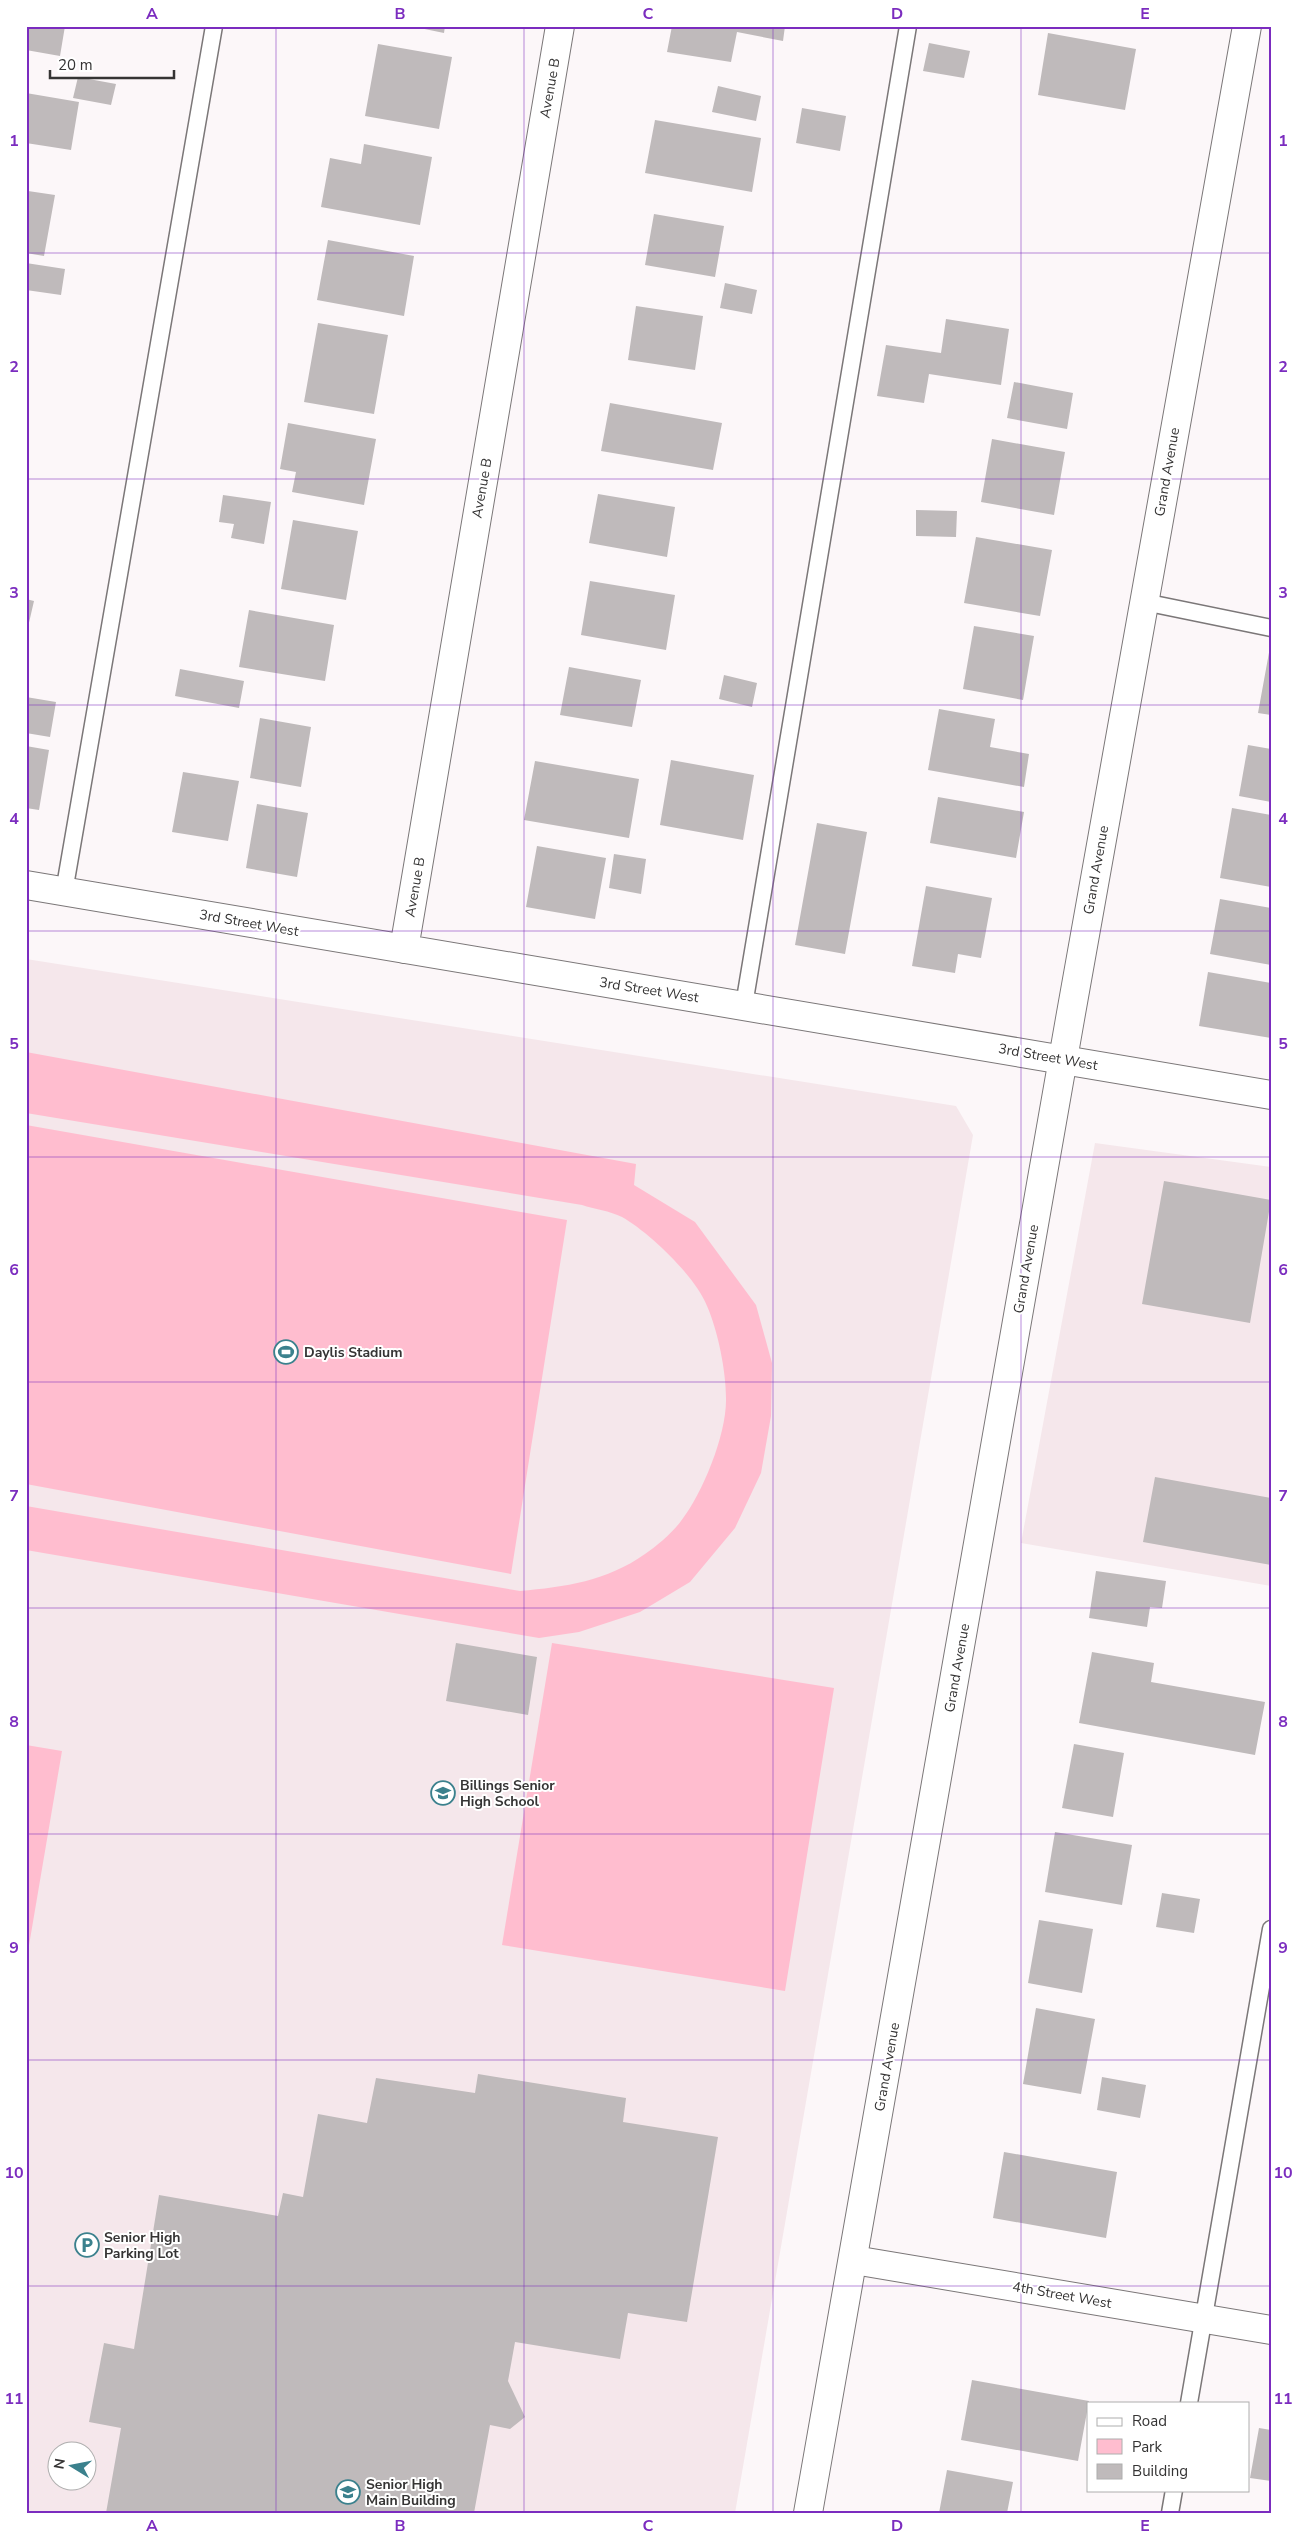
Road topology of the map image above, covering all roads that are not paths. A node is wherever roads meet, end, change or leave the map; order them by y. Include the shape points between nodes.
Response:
1 (214, 26) edge
2 (560, 26) edge
3 (908, 26) edge
4 (1247, 26) edge
5 (1144, 602) junction
6 (1271, 628) edge
7 (26, 886) edge
8 (64, 892) junction
9 (404, 949) junction
10 (744, 1005) junction
11 (1062, 1060) junction
12 (1271, 1094) edge
13 (1271, 1929) edge
14 (854, 2260) junction
15 (1204, 2319) junction
16 (1271, 2330) edge
17 (1190, 2402) edge
18 (1174, 2492) edge
19 (808, 2513) edge
20 (1170, 2513) edge

1 - 8 lane
2 - 9 street, Avenue B
3 - 10 lane
4 - 5 street, Grand Avenue
5 - 6 lane
5 - 11 street, Grand Avenue
7 - 8 street, 3rd Street West
8 - 9 street, 3rd Street West
9 - 10 street, 3rd Street West
10 - 11 street, 3rd Street West
11 - 12 street, 3rd Street West
11 - 14 street, Grand Avenue
13 - 15 lane
14 - 15 street, 4th Street West
14 - 19 street, Grand Avenue
15 - 16 street, 4th Street West
15 - 17 lane
18 - 20 lane

